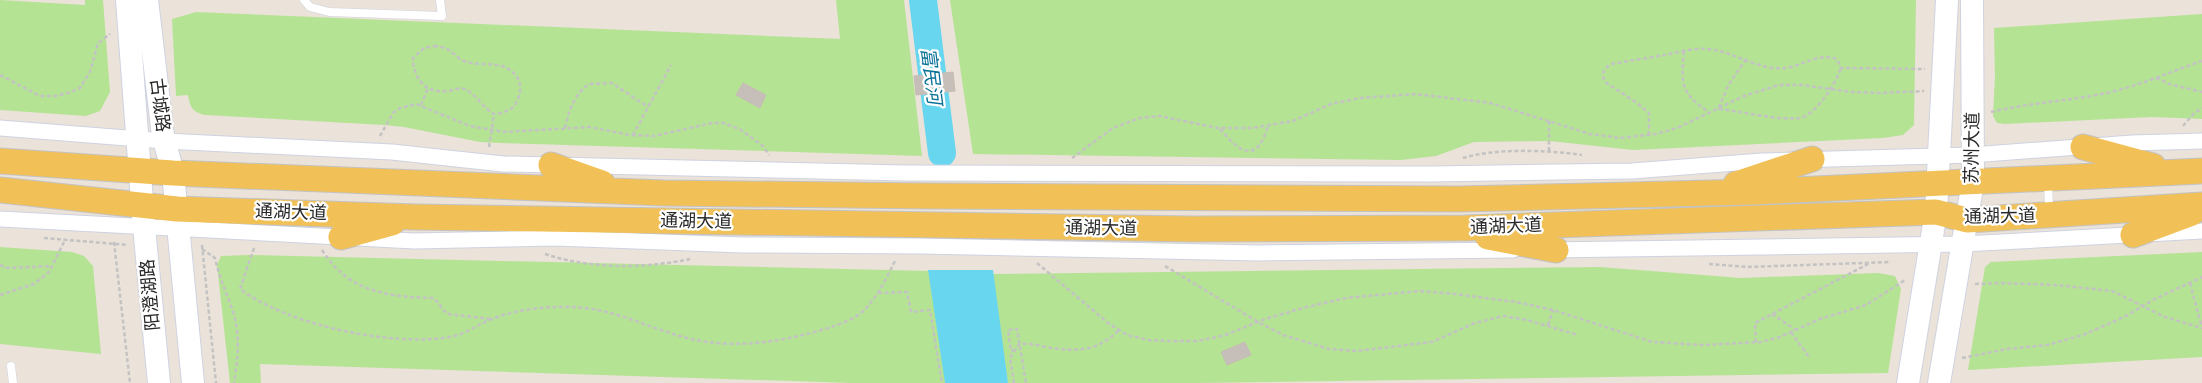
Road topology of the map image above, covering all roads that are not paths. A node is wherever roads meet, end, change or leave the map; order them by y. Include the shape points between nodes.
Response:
1 (127, 0) edge
2 (147, 0) edge
3 (304, 0) edge
4 (440, 0) edge
5 (1947, 0) edge
6 (1972, 0) edge
7 (0, 128) edge
8 (138, 139) junction
9 (164, 141) junction
10 (2202, 141) edge
11 (2082, 147) junction
12 (1972, 155) junction
13 (1940, 156) junction
14 (0, 160) edge
15 (1812, 160) junction
16 (551, 165) junction
17 (140, 171) junction
18 (2202, 171) edge
19 (2174, 172) junction
20 (173, 173) junction
21 (2048, 178) junction
22 (1972, 182) junction
23 (1939, 183) junction
24 (0, 190) edge
25 (626, 192) junction
26 (1709, 193) junction
27 (1864, 200) junction
28 (2202, 205) edge
29 (2202, 209) edge
30 (1936, 212) junction
31 (2050, 215) junction
32 (415, 217) junction
33 (0, 219) edge
34 (1967, 220) junction
35 (185, 223) junction
36 (144, 227) junction
37 (1439, 228) junction
38 (2202, 231) edge
39 (2133, 235) junction
40 (330, 241) junction
41 (1963, 244) junction
42 (1930, 245) junction
43 (1556, 250) junction
44 (11, 366) dead end
45 (1941, 372) edge
46 (13, 383) edge
47 (158, 383) edge
48 (193, 383) edge
49 (1908, 383) edge

1 - 8 street, 古城路
2 - 9 street, 古城路
3 - 4 lane via 310,7 330,12 442,16
5 - 13 street, 苏州大道
6 - 12 street, 苏州大道
7 - 8 street
8 - 9 street
8 - 17 street, 古城路
9 - 16 street via 392,152 503,164
9 - 20 street, 古城路
10 - 11 street
11 - 12 street
11 - 19 main road
12 - 13 street
12 - 22 street, 苏州大道
13 - 15 street
13 - 23 street, 苏州大道
14 - 17 main road, 通湖大道
15 - 16 street via 1716,163 1632,171 1431,174 905,173
15 - 26 main road
16 - 25 main road
17 - 20 main road, 通湖大道
17 - 36 street, 古城路
18 - 19 main road, 通湖大道
19 - 21 main road, 通湖大道
20 - 25 main road, 通湖大道
20 - 35 street, 古城路
21 - 22 main road, 通湖大道
21 - 31 lane
22 - 23 main road, 通湖大道
22 - 34 street, 苏州大道
23 - 27 main road, 通湖大道
23 - 30 street, 苏州大道
24 - 36 main road, 通湖大道 via 108,200
25 - 26 main road, 通湖大道 via 1449,199
26 - 27 main road, 通湖大道
27 - 30 main road, 通湖大道
27 - 37 main road, 通湖大道
28 - 31 main road, 通湖大道
29 - 39 main road
30 - 34 main road, 通湖大道
30 - 42 street, 苏州大道
31 - 34 main road, 通湖大道
32 - 35 main road, 通湖大道
32 - 37 main road, 通湖大道 via 1192,229
32 - 40 main road
33 - 36 street
34 - 41 street, 苏州大道
35 - 36 main road, 通湖大道
35 - 40 street
35 - 48 street, 阳澄湖路
36 - 47 street, 阳澄湖路
37 - 43 main road
38 - 39 street
39 - 41 street
40 - 43 street via 555,238 743,245 1259,253
41 - 42 street
41 - 45 street, 苏州大道
42 - 43 street
42 - 49 street, 苏州大道
44 - 46 lane

